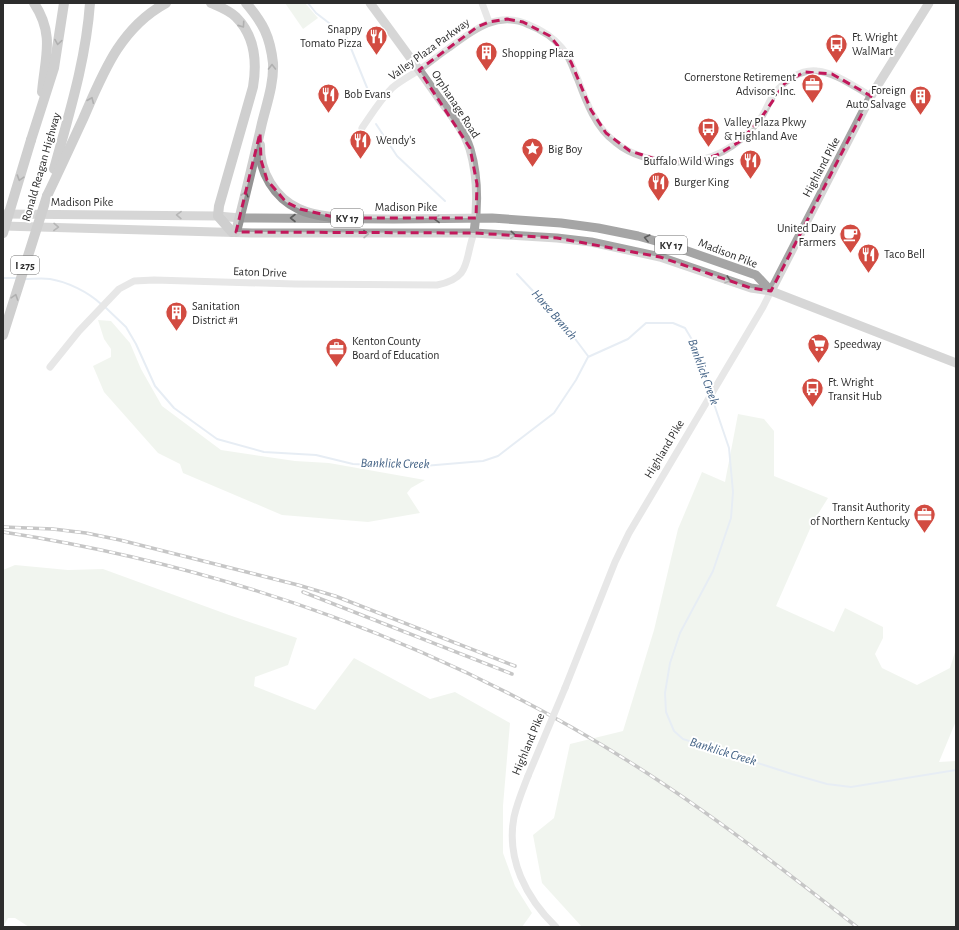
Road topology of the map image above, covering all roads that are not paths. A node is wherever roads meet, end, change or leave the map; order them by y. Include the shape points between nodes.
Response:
1 (34, 3) edge
2 (64, 3) edge
3 (90, 3) edge
4 (166, 3) edge
5 (211, 3) edge
6 (246, 3) edge
7 (370, 3) edge
8 (482, 3) edge
9 (929, 3) edge
10 (489, 22) junction
11 (419, 70) junction
12 (871, 96) junction
13 (40, 112) junction
14 (362, 128) dead end
15 (260, 132) junction
16 (47, 196) junction
17 (3, 214) edge
18 (218, 216) junction
19 (240, 218) junction
20 (338, 218) junction
21 (476, 218) junction
22 (3, 226) edge
23 (234, 232) junction
24 (3, 233) edge
25 (474, 233) junction
26 (771, 291) junction
27 (3, 335) edge
28 (956, 363) edge
29 (50, 367) dead end
30 (556, 927) edge

1 - 13 highway via 44,20 48,44
2 -> 13 highway, Ronald Reagan Highway via 54,68
3 - 16 highway, Ronald Reagan Highway / I 275 via 85,47 76,88
16 -> 4 highway via 101,76 138,22
5 -> 18 highway via 236,17 252,43 255,58 253,87
15 -> 6 highway via 271,87 273,64 267,34 260,20
7 - 11 main road, Orphanage Road
8 - 10 street
9 - 12 main road, Highland Pike
10 - 11 street, Valley Plaza Parkway via 477,27
10 - 12 street, Valley Plaza Parkway via 507,19 523,22 550,36 571,62 591,110 606,133 630,151 658,160 697,161 721,153 739,142 758,121 775,93 785,83 804,72 832,74
11 - 14 street, Valley Plaza Parkway via 392,88
11 - 21 main road, Orphanage Road via 454,119 470,148 477,184
12 - 26 main road, Highland Pike
13 -> 24 highway, Ronald Reagan Highway, bridge
19 -> 15 highway
15 - 20 highway via 263,170 276,192 286,202 300,209
27 -> 16 highway, Ronald Reagan Highway / I 275, bridge
18 -> 17 main road, Madison Pike / KY 17
18 - 19 main road, Madison Pike / KY 17
18 - 23 highway
20 -> 19 main road, Madison Pike / KY 17
19 - 23 highway
21 -> 20 main road, Madison Pike / KY 17
21 - 25 main road, Orphanage Road
26 -> 21 main road, Madison Pike / KY 17 via 756,276 638,236 561,223
22 -> 23 main road, Madison Pike / KY 17
23 -> 25 main road, Madison Pike / KY 17
25 -> 26 main road, Madison Pike / KY 17 via 591,242 660,257 751,288
25 - 29 street, Eaton Drive via 463,272 447,283 437,285 134,281 119,289 87,321
26 - 28 main road, Madison Pike / KY 17
26 - 30 street, Highland Pike, bridge via 614,562 516,808 512,840 515,862 527,891

